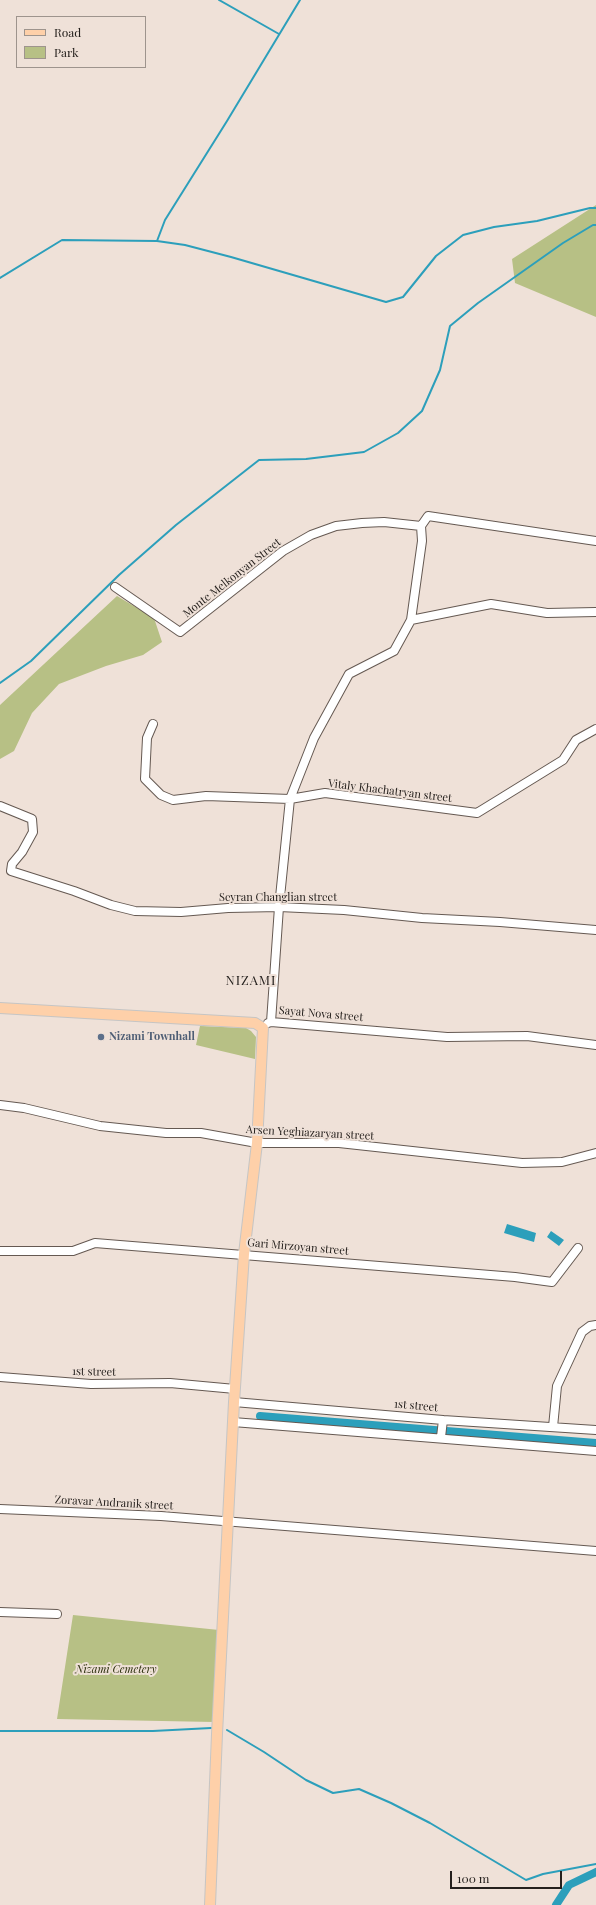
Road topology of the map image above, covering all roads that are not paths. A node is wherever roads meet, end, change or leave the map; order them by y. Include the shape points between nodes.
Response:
1 (421, 526) junction
2 (596, 541) edge
3 (115, 588) dead end
4 (596, 612) edge
5 (410, 620) junction
6 (153, 724) dead end
7 (596, 729) edge
8 (290, 799) junction
9 (0, 806) edge
10 (279, 907) junction
11 (596, 930) edge
12 (0, 1008) edge
13 (267, 1025) junction
14 (596, 1045) edge
15 (0, 1105) edge
16 (257, 1143) junction
17 (596, 1152) edge
18 (578, 1248) dead end
19 (0, 1250) edge
20 (244, 1254) junction
21 (596, 1325) edge
22 (0, 1377) edge
23 (235, 1388) junction
24 (234, 1402) junction
25 (442, 1420) junction
26 (233, 1422) junction
27 (553, 1427) junction
28 (596, 1430) edge
29 (441, 1438) junction
30 (596, 1451) edge
31 (0, 1509) edge
32 (228, 1521) junction
33 (596, 1551) edge
34 (0, 1612) edge
35 (56, 1614) dead end
36 (210, 1905) edge

1 - 2 street via 428,516
1 - 3 street, Monte Melkonyan Street via 384,522 362,523 336,526 311,535 283,551 180,632
1 - 5 street via 422,541
4 - 5 street via 547,613 491,604
5 - 8 street via 394,651 349,674 314,738
6 - 8 street, Vitaly Khachatryan street via 147,738 145,779 161,794 173,800 206,796
7 - 8 street, Vitaly Khachatryan street via 576,740 563,760 477,812 324,793
8 - 10 street
9 - 10 street, Seyran Changlian street via 32,819 33,832 12,864 11,871 135,911 181,912
10 - 11 street, Seyran Changlian street
10 - 13 street
12 - 13 main road, Sayat Nova street
13 - 14 street, Sayat Nova street via 447,1037 527,1036
13 - 16 main road
15 - 16 street, Arsen Yeghiazaryan street via 108,1127 166,1133 200,1133
16 - 17 street, Arsen Yeghiazaryan street via 339,1143 522,1163 562,1162
16 - 20 main road
18 - 20 street, Gari Mirzoyan street via 552,1282
19 - 20 street, Gari Mirzoyan street via 73,1251 95,1243
20 - 23 main road
21 - 27 street via 582,1332 557,1386
22 - 23 street, 1st street via 91,1384 170,1383
23 - 24 main road
24 - 25 street, 1st street
24 - 26 main road
25 - 27 street, 1st street
25 - 29 street
26 - 29 street
26 - 32 main road
27 - 28 street, 1st street
29 - 30 street
31 - 32 street, Zoravar Andranik street
32 - 33 street, Zoravar Andranik street
32 - 36 main road
34 - 35 street

